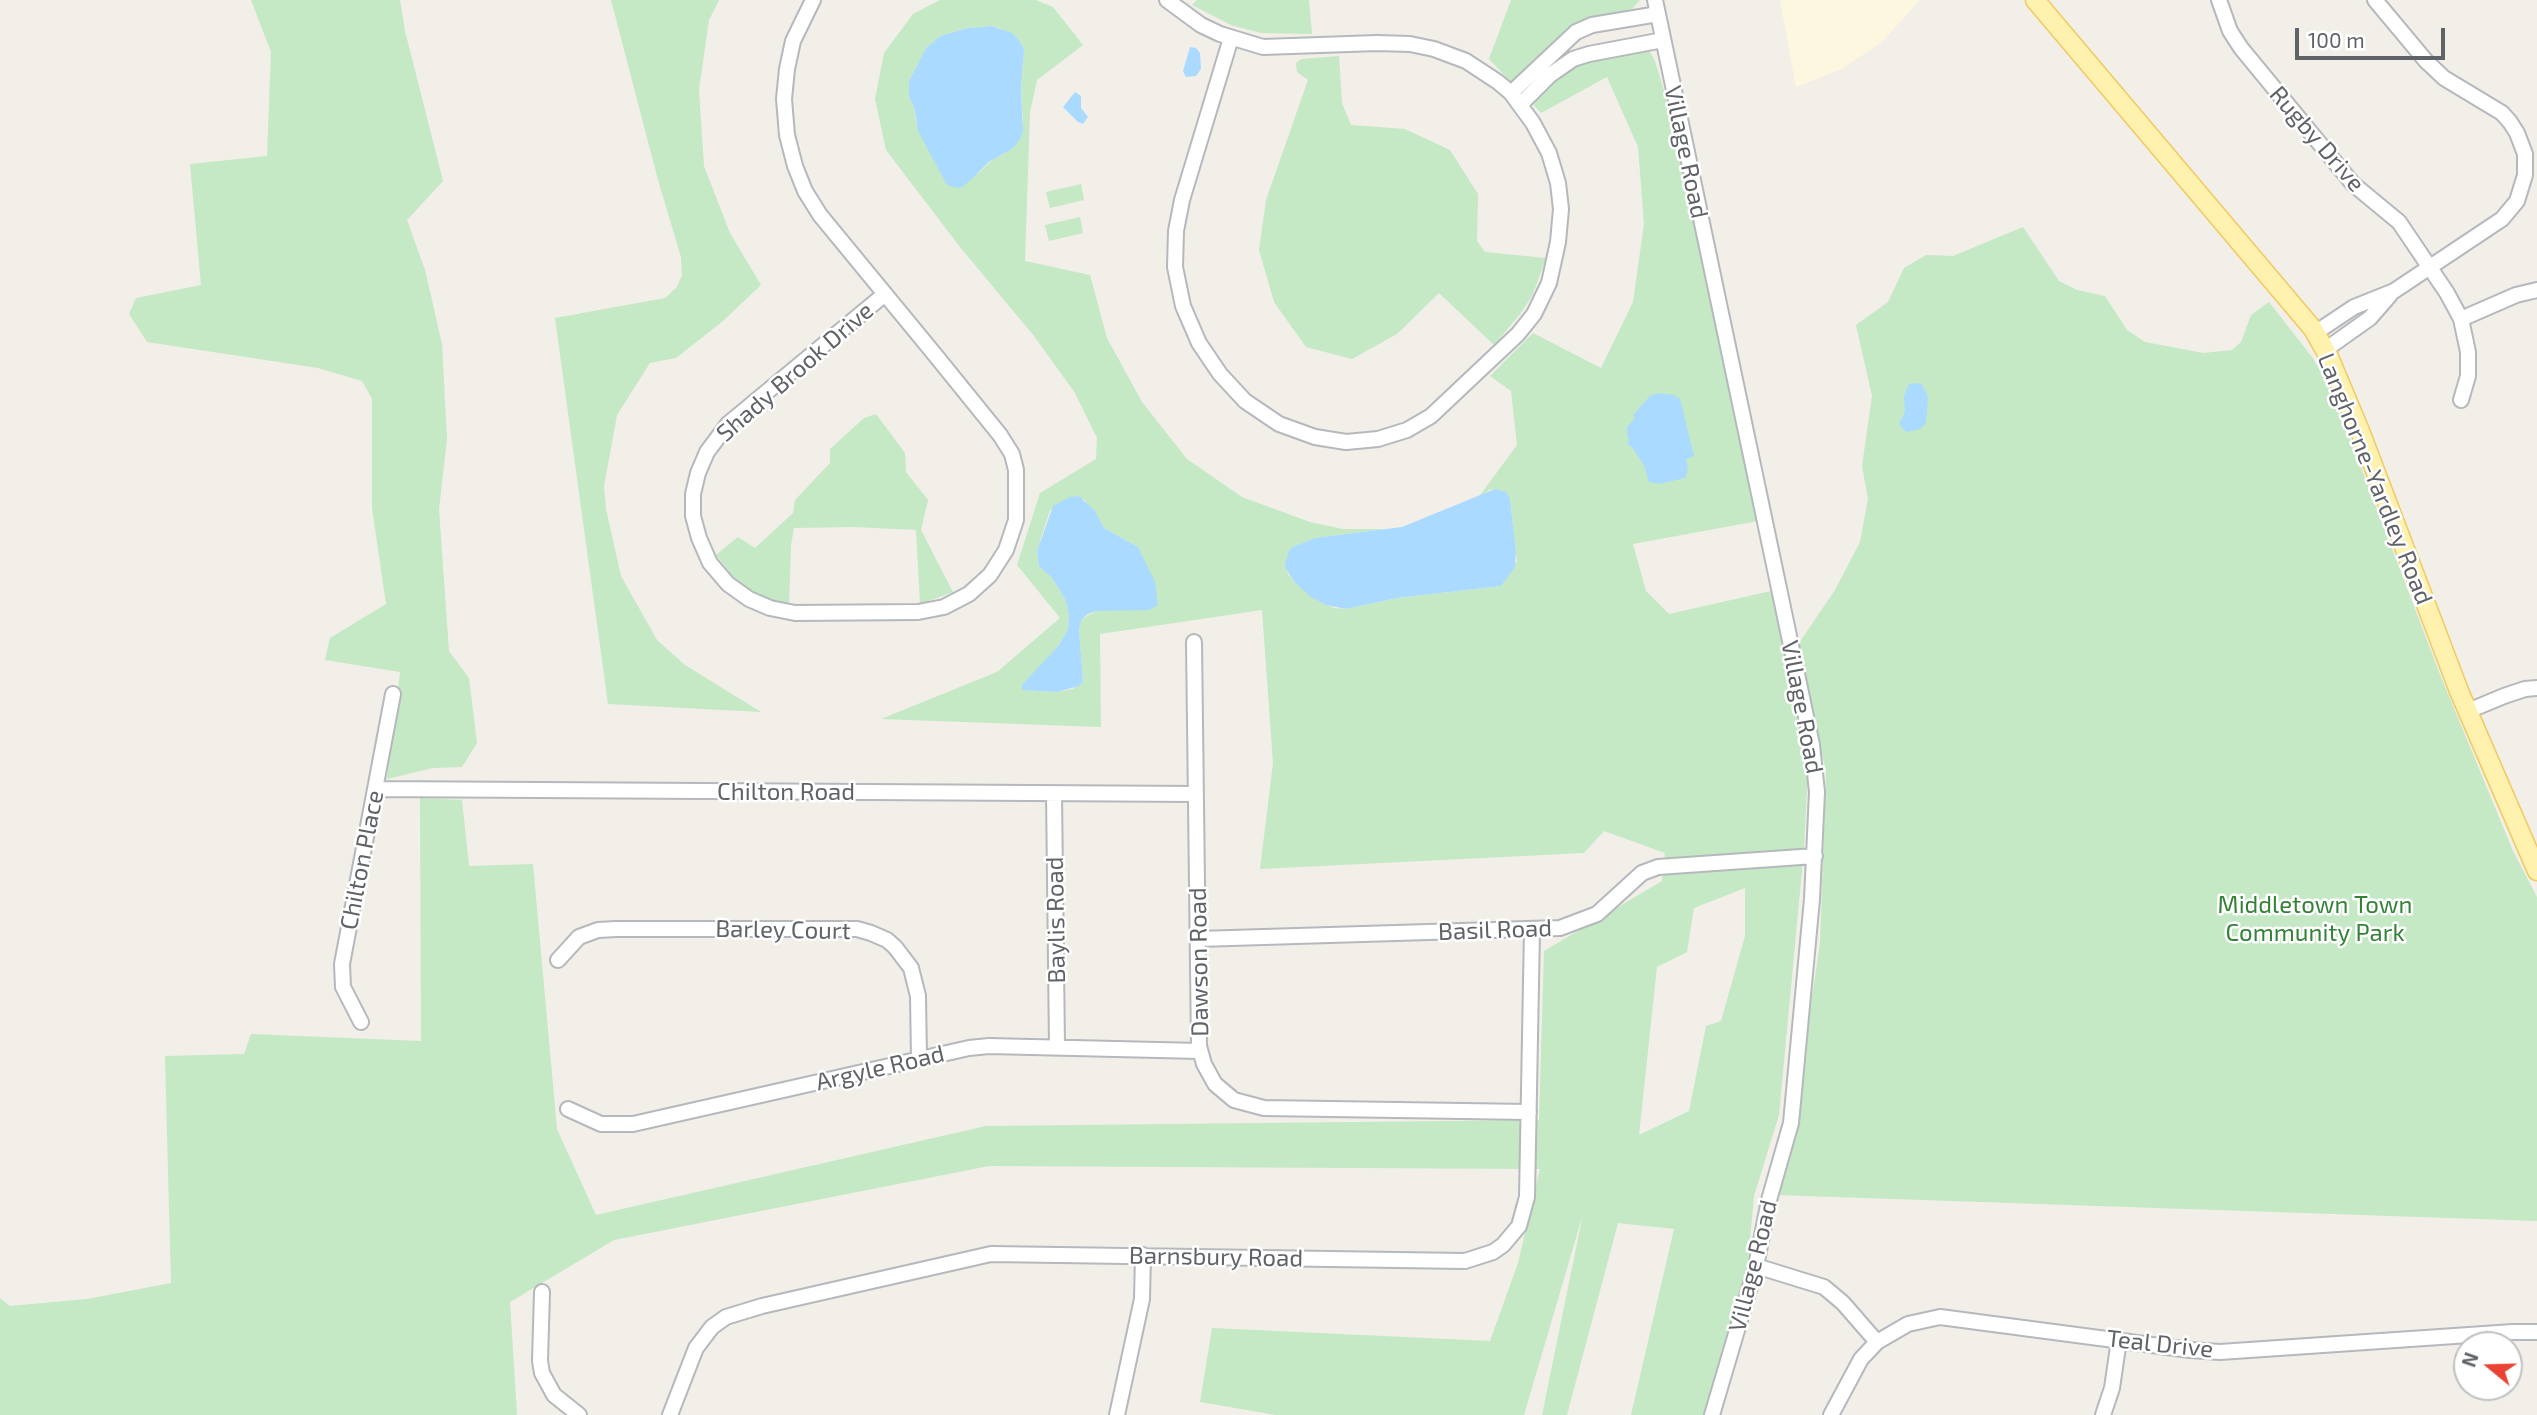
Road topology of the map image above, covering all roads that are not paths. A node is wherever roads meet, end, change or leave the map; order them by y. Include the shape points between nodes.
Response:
1 (813, 0) edge
2 (1167, 0) edge
3 (2035, 0) edge
4 (2219, 0) edge
5 (2375, 0) edge
6 (1656, 7) edge
7 (1231, 38) junction
8 (1663, 40) junction
9 (1511, 93) junction
10 (1520, 105) junction
11 (2430, 267) junction
12 (2537, 290) edge
13 (2394, 291) junction
14 (886, 295) junction
15 (2461, 319) junction
16 (2315, 333) junction
17 (2325, 350) junction
18 (2461, 400) dead end
19 (1194, 642) dead end
20 (2537, 688) edge
21 (393, 694) dead end
22 (2468, 711) junction
23 (375, 789) junction
24 (1054, 793) junction
25 (1196, 794) junction
26 (1815, 856) junction
27 (2537, 871) edge
28 (1532, 930) junction
29 (1198, 939) junction
30 (558, 960) dead end
31 (361, 1022) dead end
32 (1057, 1047) junction
33 (1200, 1051) junction
34 (919, 1059) junction
35 (568, 1109) dead end
36 (1529, 1112) junction
37 (1143, 1255) junction
38 (1756, 1266) junction
39 (542, 1292) dead end
40 (2537, 1332) edge
41 (2119, 1340) junction
42 (1877, 1342) junction
43 (579, 1415) edge
44 (670, 1415) edge
45 (1117, 1415) edge
46 (1712, 1415) edge
47 (1831, 1415) edge
48 (2103, 1415) edge

1 - 14 street, Shady Brook Drive via 793,41 787,69 787,135 805,191
2 - 7 street via 1201,25
3 - 16 main road, Langhorne-Yardley Road
4 - 11 street, Rugby Drive via 2241,48 2353,184 2399,222
5 - 11 street via 2444,78 2502,113 2525,154 2523,187 2510,211
6 - 8 street, Village Road
6 - 9 street via 1576,32
7 - 9 street via 1274,48 1377,43 1423,46 1466,61
7 - 10 street via 1182,200 1176,230 1177,280 1199,343 1220,374 1245,401 1279,424 1314,438 1346,442 1408,430 1431,416 1534,314 1549,283 1561,209 1549,153
8 - 10 street via 1573,59
8 - 26 street, Village Road via 1812,744 1817,792
9 - 10 street
11 - 13 street
11 - 15 street, Rugby Drive
12 - 15 street
13 - 16 street via 2354,307
13 - 17 street via 2370,318
14 - 14 street, Shady Brook Drive via 1012,454 1016,520 1006,550 990,575 969,594 944,607 918,612 818,613 769,608 728,584 710,563 693,516 698,473 728,425
15 - 18 street via 2468,362
16 - 17 main road, Langhorne-Yardley Road
17 - 22 main road, Langhorne-Yardley Road
19 - 25 street, Dawson Road
20 - 22 street
21 - 23 street, Chilton Place
22 - 27 main road, Langhorne-Yardley Road
23 - 24 street, Chilton Road
23 - 31 street, Chilton Place via 342,964 343,987
24 - 25 street, Chilton Road
24 - 32 street, Baylis Road
25 - 29 street, Dawson Road
26 - 28 street, Basil Road via 1658,867 1642,873 1591,917 1560,928
26 - 38 street, Village Road via 1791,1123
28 - 29 street, Basil Road
28 - 36 street, Barnsbury Road
29 - 33 street, Dawson Road
30 - 34 street, Barley Court via 579,937 598,930 857,929 887,940 911,968 918,996
32 - 33 street, Argyle Road
32 - 34 street, Argyle Road via 968,1048
33 - 36 street, Dawson Road via 1215,1084 1234,1100 1264,1108
34 - 35 street, Argyle Road via 633,1124 601,1124
36 - 37 street, Barnsbury Road via 1524,1214 1503,1245 1480,1258
37 - 44 street, Barnsbury Road via 991,1254 738,1312 712,1327 695,1348
37 - 45 street via 1142,1299
38 - 42 street via 1824,1287
38 - 46 street, Village Road
39 - 43 street via 542,1373 554,1395
40 - 41 street, Teal Drive via 2230,1352
41 - 42 street, Teal Drive via 1940,1317 1908,1324
41 - 48 street
42 - 47 street, Teal Drive via 1861,1359

